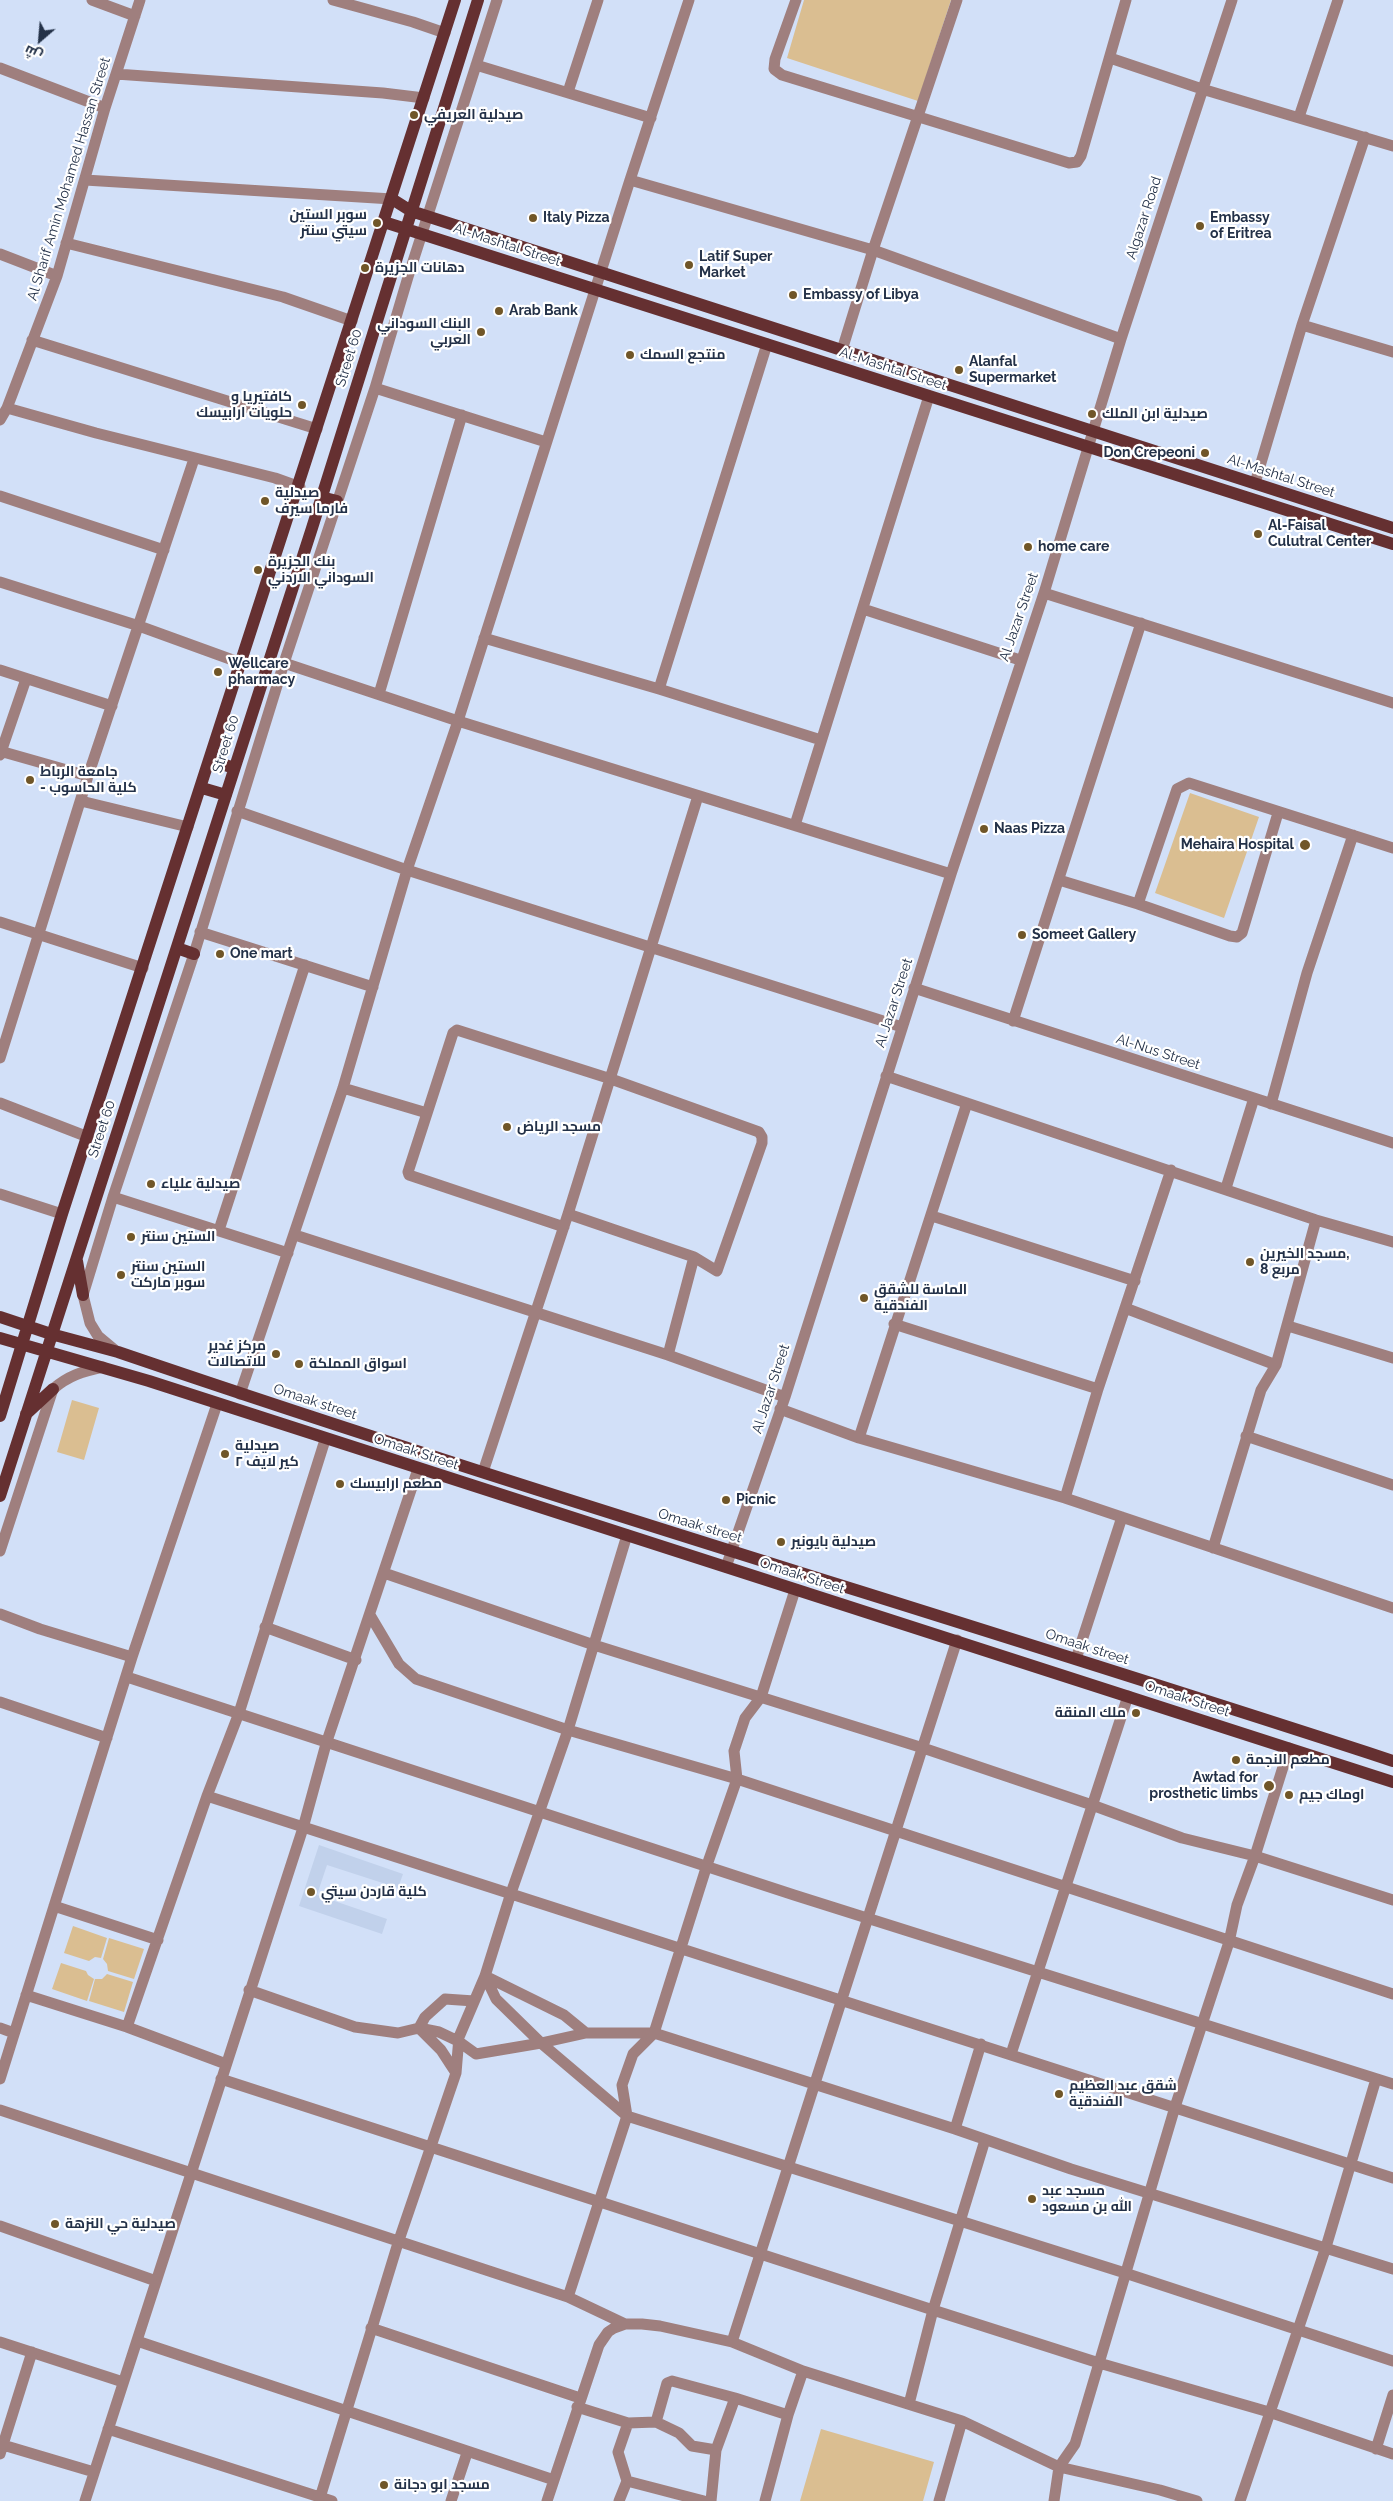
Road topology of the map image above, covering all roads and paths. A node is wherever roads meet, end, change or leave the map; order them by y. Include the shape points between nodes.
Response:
1 (92, 0) edge
2 (140, 0) edge
3 (333, 0) edge
4 (455, 0) edge
5 (478, 0) edge
6 (497, 0) edge
7 (598, 0) edge
8 (689, 0) edge
9 (796, 0) edge
10 (957, 0) edge
11 (1126, 0) edge
12 (1232, 0) edge
13 (1338, 0) edge
14 (135, 16) junction
15 (445, 33) junction
16 (1110, 58) junction
17 (476, 65) junction
18 (0, 68) edge
19 (116, 74) junction
20 (1202, 89) junction
21 (568, 92) junction
22 (424, 98) junction
23 (105, 108) junction
24 (919, 116) junction
25 (1299, 117) junction
26 (651, 118) junction
27 (1365, 137) junction
28 (1393, 146) edge
29 (85, 180) junction
30 (630, 180) junction
31 (392, 199) junction
32 (411, 211) junction
33 (428, 216) junction
34 (384, 222) junction
35 (405, 228) junction
36 (422, 234) junction
37 (66, 243) junction
38 (873, 250) junction
39 (0, 254) edge
40 (601, 272) junction
41 (57, 276) junction
42 (597, 290) junction
43 (352, 321) junction
44 (1302, 325) junction
45 (1121, 339) junction
46 (32, 340) junction
47 (767, 344) junction
48 (842, 350) junction
49 (1393, 352) edge
50 (375, 388) junction
51 (929, 396) junction
52 (7, 408) junction
53 (462, 415) junction
54 (0, 420) edge
55 (317, 429) junction
56 (1094, 432) junction
57 (546, 442) junction
58 (1089, 447) junction
59 (194, 459) junction
60 (1255, 483) junction
61 (300, 486) junction
62 (0, 496) edge
63 (321, 497) junction
64 (338, 501) junction
65 (1393, 528) edge
66 (1393, 544) edge
67 (164, 550) junction
68 (0, 582) edge
69 (1044, 593) junction
70 (863, 609) junction
71 (1141, 623) junction
72 (139, 626) junction
73 (484, 638) junction
74 (1020, 660) junction
75 (241, 663) junction
76 (284, 663) junction
77 (0, 670) edge
78 (26, 679) junction
79 (659, 689) junction
80 (379, 694) junction
81 (1393, 703) edge
82 (112, 706) junction
83 (458, 721) junction
84 (821, 740) junction
85 (0, 752) edge
86 (210, 760) junction
87 (234, 768) junction
88 (88, 776) junction
89 (202, 788) junction
90 (226, 795) junction
91 (698, 796) junction
92 (81, 801) junction
93 (237, 811) junction
94 (1278, 813) junction
95 (795, 825) junction
96 (188, 827) junction
97 (1352, 835) junction
98 (1393, 848) edge
99 (407, 870) junction
100 (951, 874) junction
101 (1059, 880) junction
102 (1138, 904) junction
103 (0, 922) edge
104 (200, 932) junction
105 (40, 934) junction
106 (177, 948) junction
107 (652, 948) junction
108 (194, 954) junction
109 (305, 965) junction
110 (142, 968) junction
111 (373, 987) junction
112 (914, 988) junction
113 (1012, 1021) junction
114 (902, 1027) junction
115 (0, 1058) edge
116 (886, 1076) junction
117 (611, 1079) junction
118 (343, 1088) junction
119 (1254, 1098) junction
120 (0, 1103) edge
121 (967, 1103) junction
122 (1271, 1104) junction
123 (427, 1113) junction
124 (88, 1137) junction
125 (1393, 1143) edge
126 (1171, 1170) junction
127 (1226, 1188) junction
128 (0, 1194) edge
129 (113, 1197) junction
130 (62, 1214) junction
131 (568, 1214) junction
132 (932, 1216) junction
133 (1316, 1220) junction
134 (564, 1227) junction
135 (220, 1230) junction
136 (295, 1235) junction
137 (1393, 1242) edge
138 (288, 1253) junction
139 (76, 1257) junction
140 (694, 1257) junction
141 (1135, 1281) junction
142 (83, 1295) junction
143 (1125, 1308) junction
144 (536, 1313) junction
145 (0, 1316) edge
146 (894, 1324) junction
147 (27, 1325) junction
148 (1288, 1326) junction
149 (51, 1334) junction
150 (0, 1338) edge
151 (22, 1344) junction
152 (45, 1351) junction
153 (118, 1352) junction
154 (668, 1355) junction
155 (1393, 1358) edge
156 (1276, 1366) junction
157 (103, 1367) junction
158 (53, 1389) junction
159 (1098, 1389) junction
160 (240, 1394) junction
161 (784, 1396) junction
162 (218, 1404) junction
163 (780, 1408) junction
164 (24, 1415) junction
165 (0, 1416) edge
166 (1246, 1436) junction
167 (859, 1438) junction
168 (325, 1440) junction
169 (418, 1469) junction
170 (483, 1472) junction
171 (1393, 1485) edge
172 (0, 1496) edge
173 (1065, 1498) junction
174 (1122, 1517) junction
175 (627, 1535) junction
176 (1213, 1548) junction
177 (0, 1551) edge
178 (731, 1551) junction
179 (726, 1567) junction
180 (384, 1573) junction
181 (795, 1590) junction
182 (1393, 1608) edge
183 (0, 1614) edge
184 (370, 1615) junction
185 (265, 1627) junction
186 (957, 1640) junction
187 (594, 1645) junction
188 (132, 1657) junction
189 (1076, 1658) junction
190 (356, 1660) junction
191 (127, 1677) junction
192 (1128, 1696) junction
193 (762, 1697) junction
194 (0, 1702) edge
195 (239, 1713) junction
196 (568, 1730) junction
197 (108, 1738) junction
198 (326, 1744) junction
199 (923, 1748) junction
200 (1289, 1748) junction
201 (1393, 1762) edge
202 (737, 1779) junction
203 (1393, 1782) edge
204 (207, 1796) junction
205 (1092, 1805) junction
206 (540, 1811) junction
207 (303, 1828) junction
208 (898, 1831) junction
209 (1255, 1856) junction
210 (707, 1865) junction
211 (1066, 1885) junction
212 (511, 1893) junction
213 (1393, 1900) edge
214 (54, 1906) junction
215 (869, 1918) junction
216 (158, 1940) junction
217 (1229, 1942) junction
218 (681, 1949) junction
219 (1038, 1972) junction
220 (485, 1976) junction
221 (248, 1990) junction
222 (1393, 1994) edge
223 (26, 1995) junction
224 (842, 1998) junction
225 (474, 2001) junction
226 (1202, 2024) junction
227 (127, 2027) junction
228 (0, 2028) edge
229 (420, 2028) junction
230 (14, 2033) junction
231 (586, 2033) junction
232 (654, 2033) junction
233 (458, 2042) junction
234 (541, 2043) junction
235 (981, 2044) junction
236 (1011, 2054) junction
237 (226, 2064) junction
238 (456, 2074) junction
239 (0, 2079) edge
240 (221, 2079) junction
241 (1376, 2079) junction
242 (814, 2084) junction
243 (1393, 2084) edge
244 (1175, 2107) junction
245 (0, 2110) edge
246 (627, 2116) junction
247 (955, 2129) junction
248 (985, 2140) junction
249 (431, 2148) junction
250 (1352, 2164) junction
251 (788, 2168) junction
252 (190, 2174) junction
253 (1393, 2178) edge
254 (1150, 2194) junction
255 (600, 2200) junction
256 (960, 2222) junction
257 (0, 2226) edge
258 (398, 2243) junction
259 (1326, 2248) junction
260 (761, 2253) junction
261 (1393, 2269) edge
262 (1125, 2274) junction
263 (156, 2280) junction
264 (568, 2297) junction
265 (933, 2310) junction
266 (625, 2324) junction
267 (371, 2328) junction
268 (1297, 2330) junction
269 (137, 2341) junction
270 (0, 2342) edge
271 (732, 2342) junction
272 (32, 2352) junction
273 (1393, 2361) edge
274 (1098, 2363) junction
275 (803, 2371) junction
276 (123, 2382) junction
277 (1393, 2395) edge
278 (734, 2398) junction
279 (578, 2403) junction
280 (909, 2404) junction
281 (346, 2412) junction
282 (1269, 2412) junction
283 (788, 2415) junction
284 (962, 2421) junction
285 (656, 2422) junction
286 (628, 2423) junction
287 (108, 2429) junction
288 (1, 2449) edge
289 (1376, 2449) junction
290 (716, 2450) junction
291 (467, 2452) junction
292 (1393, 2454) edge
293 (1059, 2467) junction
294 (94, 2472) junction
295 (554, 2480) junction
296 (627, 2480) junction
297 (320, 2499) edge
298 (85, 2501) edge
299 (332, 2501) edge
300 (451, 2501) edge
301 (547, 2501) edge
302 (619, 2501) edge
303 (704, 2501) edge
304 (711, 2501) edge
305 (765, 2501) edge
306 (938, 2501) edge
307 (1054, 2501) edge
308 (1196, 2501) edge
309 (1240, 2501) edge

1 - 14 street
2 - 14 street, Al Sharif Amin Mohamed Hassan Street
3 - 15 street
4 - 15 main road, Street 60
5 - 32 main road, Street 60
6 - 17 street
7 - 21 street
8 - 26 street
9 - 24 street via 774,69 782,75
10 - 24 street
11 - 16 street
12 - 20 street, Algazar Road
13 - 25 street
14 - 19 street, Al Sharif Amin Mohamed Hassan Street
15 - 22 main road, Street 60
16 - 20 street
16 - 24 street via 1082,156 1077,162 1069,163
17 - 21 street
17 - 33 street
18 - 23 street
19 - 22 street
19 - 23 street, Al Sharif Amin Mohamed Hassan Street
20 - 25 street
20 - 45 street, Algazar Road
21 - 26 street
22 - 31 main road, Street 60
23 - 29 street, Al Sharif Amin Mohamed Hassan Street
24 - 38 street
25 - 27 street
26 - 30 street
27 - 28 street
27 - 44 street
29 - 31 street
29 - 37 street, Al Sharif Amin Mohamed Hassan Street
30 - 38 street
30 - 40 street
31 - 32 main road, Al-Mashtal Street
31 - 34 main road, Street 60
32 - 33 main road, Al-Mashtal Street
32 - 35 main road, Street 60
33 - 36 street
33 - 40 main road, Al-Mashtal Street
34 - 35 main road, Al-Mashtal Street
34 - 43 main road, Street 60
35 - 36 main road, Al-Mashtal Street
35 - 63 main road, Street 60
36 - 42 main road, Al-Mashtal Street
36 - 50 street
37 - 41 street, Al Sharif Amin Mohamed Hassan Street
37 - 43 street via 283,296
38 - 45 street
38 - 48 street
39 - 41 street
40 - 42 street
40 - 48 main road, Al-Mashtal Street
41 - 46 street, Al Sharif Amin Mohamed Hassan Street
42 - 47 main road, Al-Mashtal Street
42 - 57 street
43 - 55 main road, Street 60
44 - 49 street
44 - 60 street
45 - 56 street, Algazar Road
46 - 52 street, Al Sharif Amin Mohamed Hassan Street
46 - 55 street
47 - 51 main road, Al-Mashtal Street
47 - 79 street
48 - 56 main road, Al-Mashtal Street
50 - 53 street
50 - 64 street
51 - 58 main road, Al-Mashtal Street
51 - 70 street
52 - 54 street, Al Sharif Amin Mohamed Hassan Street
52 - 59 street
53 - 57 street
53 - 80 street
55 - 61 main road, Street 60
56 - 58 street, Algazar Road
56 - 60 main road, Al-Mashtal Street
57 - 73 street
58 - 66 main road, Al-Mashtal Street
58 - 69 street, Al Jazar Street
59 - 61 street
59 - 67 street
60 - 65 main road, Al-Mashtal Street
61 - 75 main road, Street 60
62 - 67 street
63 - 64 main road
63 - 87 main road, Street 60
64 - 76 street
67 - 72 street
68 - 72 street
69 - 71 street
69 - 74 street, Al Jazar Street
70 - 74 street
70 - 84 street
71 - 81 street
71 - 101 street
72 - 75 street
72 - 82 street
73 - 79 street
73 - 83 street
74 - 100 street, Al Jazar Street
75 - 86 main road, Street 60
76 - 80 street
76 - 93 street
77 - 78 street
78 - 82 street
78 - 85 street
79 - 84 street
80 - 83 street
82 - 88 street
83 - 91 street
83 - 99 street
84 - 95 street
85 - 88 street
86 - 87 main road
86 - 89 main road, Street 60
87 - 90 main road, Street 60
88 - 92 street
89 - 90 main road
89 - 96 main road, Street 60
90 - 106 main road, Street 60
91 - 95 street
91 - 107 street
92 - 96 street
92 - 105 street
93 - 99 street
93 - 104 street
94 - 97 street
94 - 102 street via 1189,783 1182,785 1177,789
94 - 102 street via 1242,933 1237,937
95 - 100 street
96 - 110 main road, Street 60
97 - 98 street
97 - 122 street via 1307,973
99 - 107 street
99 - 111 street
100 - 112 street, Al Jazar Street
101 - 102 street
101 - 113 street
103 - 105 street
104 - 108 street
104 - 109 street
105 - 110 street
105 - 115 street
106 - 108 main road
106 - 139 main road, Street 60
107 - 114 street
107 - 117 street
108 - 129 street
109 - 111 street
109 - 135 street
110 - 124 main road, Street 60
111 - 118 street
112 - 113 street, Al-Nus Street
112 - 114 street, Al Jazar Street
113 - 119 street, Al-Nus Street
114 - 116 street, Al Jazar Street
116 - 121 street
116 - 161 street, Al Jazar Street
117 - 123 street via 457,1030 453,1033
117 - 131 street
117 - 140 street via 759,1132 762,1137 718,1271
118 - 123 street
118 - 136 street
119 - 122 street, Al-Nus Street
119 - 127 street
120 - 124 street
121 - 126 street
121 - 132 street
122 - 125 street, Al-Nus Street
123 - 134 street via 408,1172 412,1178
124 - 130 main road, Street 60
126 - 127 street
126 - 141 street
127 - 133 street
128 - 130 street
129 - 135 street
129 - 142 street
130 - 147 main road, Street 60
131 - 134 street
131 - 140 street
132 - 141 street
132 - 146 street
133 - 137 street
133 - 148 street
134 - 144 street
135 - 138 street
136 - 138 street
136 - 144 street
138 - 160 street
139 - 142 main road
139 - 149 main road, Street 60
140 - 154 street
141 - 143 street
142 - 153 street via 90,1323 98,1336
143 - 156 street
143 - 159 street
144 - 154 street
144 - 170 street
145 - 147 main road, Omaak street
146 - 159 street
146 - 167 street
147 - 149 main road, Omaak street
147 - 151 main road, Street 60
148 - 155 street
148 - 156 street
149 - 152 main road, Street 60
149 - 153 main road, Omaak street
150 - 151 main road, Omaak Street
151 - 152 main road, Omaak Street
151 - 165 main road, Street 60
152 - 157 main road, Omaak Street
152 - 164 main road, Street 60
153 - 160 main road, Omaak street
154 - 161 street
156 - 166 street via 1261,1390
157 - 158 street via 80,1371
157 - 162 main road, Omaak Street
158 - 164 main road
158 - 177 street
159 - 173 street
160 - 170 main road, Omaak street
161 - 163 street, Al Jazar Street
162 - 168 main road, Omaak Street
162 - 188 street
163 - 167 street
163 - 178 street, Al Jazar Street
164 - 172 main road, Street 60
166 - 171 street
166 - 176 street
167 - 173 street
168 - 169 main road, Omaak Street
168 - 185 street
169 - 175 main road, Omaak Street
169 - 180 street
170 - 178 main road, Omaak street
173 - 174 street
174 - 176 street
174 - 189 street
175 - 179 main road, Omaak Street
175 - 187 street
176 - 182 street
178 - 179 street, Al Jazar Street
178 - 189 main road, Omaak street
179 - 181 main road, Omaak Street
180 - 184 street
180 - 187 street
181 - 186 main road, Omaak Street
181 - 193 street
183 - 188 street
184 - 190 street
184 - 196 street via 399,1664 416,1679
185 - 190 street
185 - 195 street
186 - 192 main road, Omaak Street
186 - 199 street
187 - 193 street
187 - 196 street
188 - 191 street
189 - 201 main road, Omaak street
190 - 198 street
191 - 195 street
191 - 197 street
192 - 200 main road, Omaak Street
192 - 205 street
193 - 199 street
193 - 202 street via 745,1718 734,1751
194 - 197 street
195 - 198 street
195 - 204 street
196 - 202 street
196 - 206 street
197 - 214 street
198 - 206 street
198 - 207 street
199 - 205 street
199 - 208 street
200 - 203 main road, Omaak Street
200 - 209 street
202 - 208 street
202 - 210 street
204 - 207 street
204 - 216 street
205 - 209 street via 1182,1838
205 - 211 street
206 - 210 street
206 - 212 street
207 - 212 street
207 - 221 street
208 - 211 street
208 - 215 street
209 - 213 street
209 - 217 street via 1237,1905
210 - 215 street
210 - 218 street
211 - 217 street
211 - 219 street
212 - 218 street
212 - 220 street
214 - 216 street
214 - 223 street
215 - 219 street
215 - 224 street
216 - 227 street
217 - 222 street
217 - 226 street
218 - 224 street
218 - 232 street
219 - 226 street
219 - 236 street
220 - 225 street
220 - 231 street via 564,2015
220 - 234 street via 496,1999
221 - 229 street via 355,2027 398,2033
221 - 237 street
223 - 227 street
223 - 230 street
224 - 235 street
224 - 242 street
225 - 229 street via 445,1999 425,2017
225 - 233 street
226 - 241 street
226 - 244 street
227 - 237 street
228 - 230 street
229 - 233 street via 439,2032
229 - 238 street via 441,2050
230 - 239 street
231 - 232 street
231 - 234 street
232 - 242 street
232 - 246 street via 633,2054 622,2085
233 - 234 street via 476,2054
233 - 238 street
234 - 246 street
235 - 236 street
235 - 247 street
236 - 244 street
237 - 240 street
238 - 249 street
240 - 249 street
240 - 252 street
241 - 243 street
241 - 250 street
242 - 247 street
242 - 251 street
244 - 250 street
244 - 254 street
245 - 252 street
246 - 251 street
246 - 255 street
247 - 248 street
248 - 254 street
248 - 256 street
249 - 255 street
249 - 258 street
250 - 253 street
250 - 259 street
251 - 256 street
251 - 260 street
252 - 258 street
252 - 263 street
254 - 259 street
254 - 262 street
255 - 260 street
255 - 264 street
256 - 262 street
256 - 265 street
257 - 263 street
258 - 264 street
258 - 267 street
259 - 261 street
259 - 268 street
260 - 265 street
260 - 271 street
262 - 268 street
262 - 274 street
263 - 269 street
264 - 266 street
265 - 274 street
265 - 280 street
266 - 271 street via 660,2326
266 - 279 street via 608,2332 599,2345
267 - 279 street
267 - 281 street
268 - 273 street
268 - 282 street
269 - 276 street
269 - 281 street
270 - 272 street
271 - 275 street
272 - 276 street
272 - 288 street
274 - 282 street
274 - 293 street via 1075,2444
275 - 280 street
275 - 283 street
276 - 287 street
277 - 289 street
278 - 283 street
278 - 285 street via 672,2381 667,2383
278 - 290 street
279 - 286 street
279 - 295 street
280 - 284 street
281 - 291 street
281 - 297 street
282 - 289 street
282 - 309 street
283 - 305 street
284 - 293 street
284 - 306 street
285 - 286 street
285 - 290 street via 679,2433 692,2446
286 - 296 street via 618,2452
287 - 294 street
287 - 297 street
288 - 294 street
289 - 292 street
290 - 304 street
291 - 295 street
291 - 300 street
293 - 307 street
293 - 308 street
294 - 298 street
295 - 301 street
296 - 302 street
296 - 303 street
297 - 299 street

